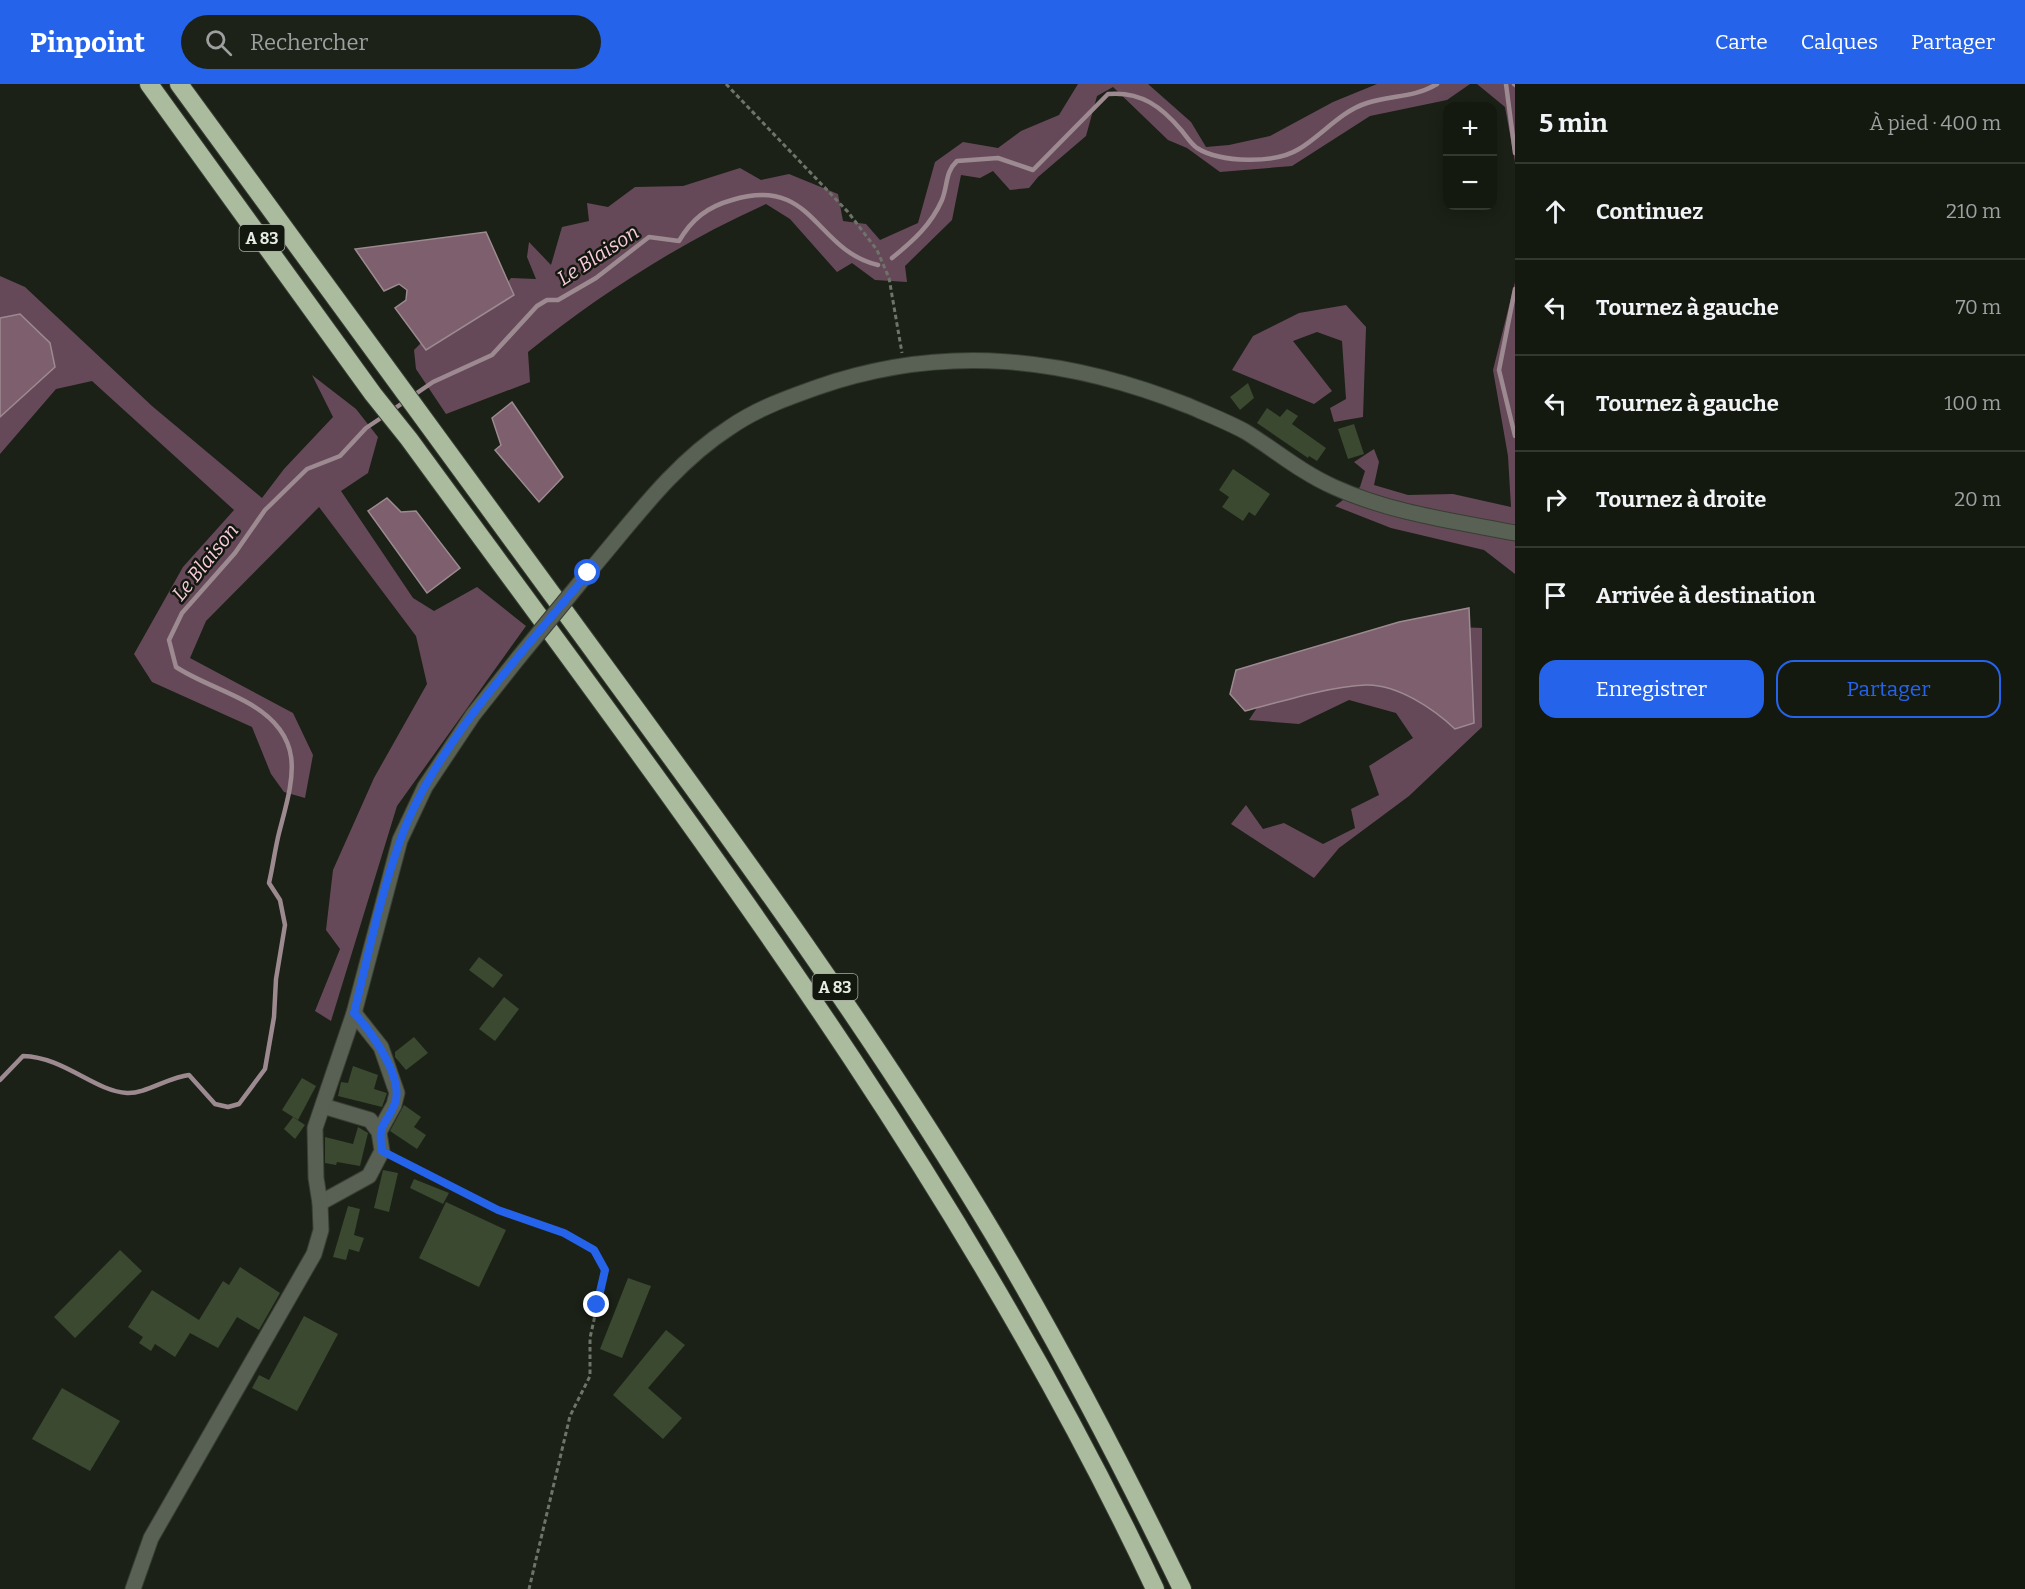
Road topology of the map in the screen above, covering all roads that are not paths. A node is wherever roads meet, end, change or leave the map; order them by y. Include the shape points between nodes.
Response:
1 (149, 84) edge
2 (179, 84) edge
3 (1515, 533) edge
4 (354, 1013) junction
5 (323, 1106) junction
6 (379, 1132) junction
7 (320, 1203) junction
8 (133, 1589) edge
9 (1155, 1589) edge
10 (1182, 1589) edge

1 - 9 highway, A 83 via 718,862 887,1108 1044,1371
2 - 10 highway, A 83 via 751,867 912,1103 1041,1317
3 - 4 street, bridge via 1372,502 1332,486 1243,430 1110,378 1009,361 948,359 849,376 777,401 729,428 692,456 588,573 467,724 425,787 405,829
4 - 5 street
4 - 6 street via 381,1047 398,1093
5 - 6 street via 370,1120
5 - 7 street via 315,1128
6 - 7 street via 382,1151 369,1176
7 - 8 street via 321,1230 314,1254 151,1538

